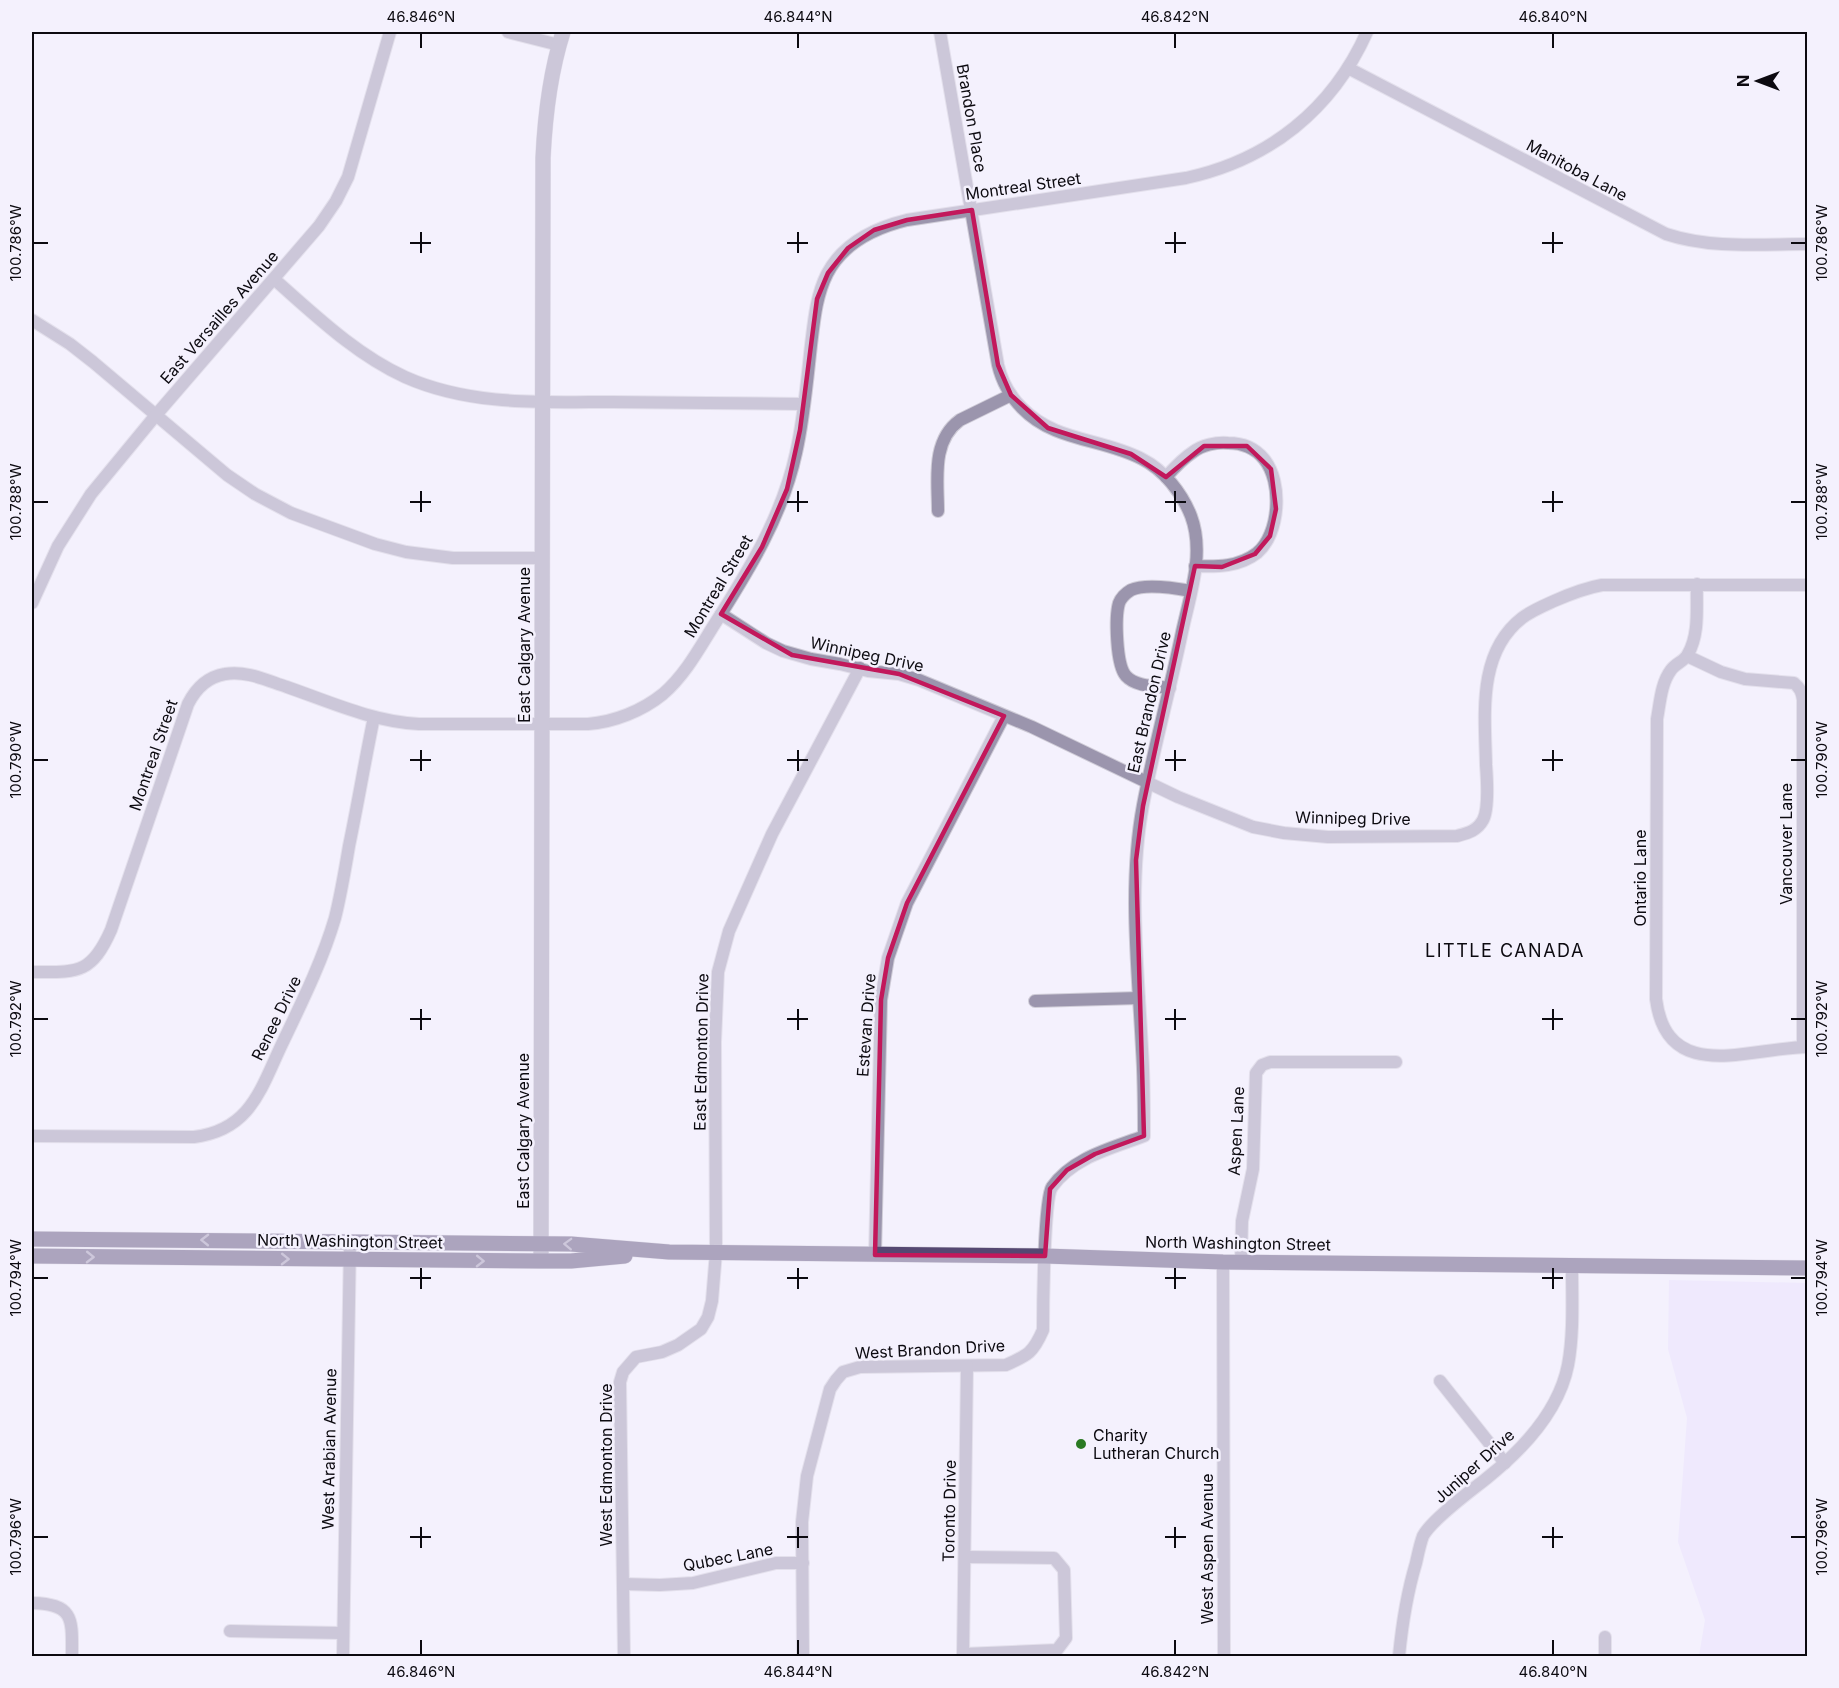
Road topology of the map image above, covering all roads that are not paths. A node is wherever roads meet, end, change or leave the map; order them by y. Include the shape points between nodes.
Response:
1 (390, 32) edge
2 (508, 32) edge
3 (940, 32) edge
4 (1367, 32) edge
5 (561, 38) edge
6 (1348, 68) junction
7 (972, 210) junction
8 (1808, 244) edge
9 (273, 279) junction
10 (32, 320) edge
11 (1011, 395) junction
12 (543, 401) junction
13 (804, 404) junction
14 (156, 415) junction
15 (1166, 477) junction
16 (938, 512) dead end
17 (542, 558) junction
18 (1195, 566) junction
19 (1697, 584) junction
20 (1808, 585) edge
21 (1191, 591) junction
22 (32, 603) edge
23 (721, 614) junction
24 (1688, 656) junction
25 (860, 668) junction
26 (1170, 688) junction
27 (1004, 716) junction
28 (374, 717) junction
29 (542, 725) junction
30 (1148, 782) junction
31 (32, 972) edge
32 (1139, 998) junction
33 (1035, 1001) dead end
34 (1805, 1047) edge
35 (1396, 1062) dead end
36 (32, 1136) edge
37 (32, 1239) edge
38 (350, 1242) junction
39 (541, 1244) junction
40 (669, 1252) junction
41 (716, 1252) junction
42 (875, 1255) junction
43 (32, 1256) edge
44 (1045, 1256) junction
45 (350, 1259) junction
46 (540, 1261) junction
47 (1223, 1262) junction
48 (1241, 1262) junction
49 (1572, 1265) junction
50 (1808, 1268) edge
51 (967, 1366) junction
52 (1440, 1381) dead end
53 (1505, 1463) junction
54 (965, 1557) junction
55 (803, 1563) junction
56 (623, 1584) junction
57 (32, 1603) edge
58 (231, 1631) dead end
59 (343, 1633) junction
60 (1605, 1637) dead end
61 (963, 1655) edge
62 (72, 1656) edge
63 (343, 1656) edge
64 (624, 1656) edge
65 (803, 1656) edge
66 (1224, 1656) edge
67 (1399, 1656) edge
68 (1605, 1656) edge

1 - 9 street, East Versailles Avenue via 343,188 319,226
2 - 5 street
3 - 7 street, Brandon Place
4 - 6 street, Montreal Street
5 - 12 street, East Calgary Avenue via 548,94 544,141
6 - 7 street, Montreal Street via 1320,105 1296,128 1248,158 1219,170
6 - 8 street, Manitoba Lane via 1679,239
7 - 11 street, East Brandon Drive via 998,365
7 - 13 street, Montreal Street via 888,225 859,239 837,259 817,300
9 - 12 street via 358,351 406,378 477,398
9 - 14 street, East Versailles Avenue
10 - 14 street via 82,353
11 - 15 street, East Brandon Drive via 1027,414 1048,428 1141,458
11 - 16 street via 960,420 946,435 938,458
12 - 13 street
12 - 17 street, East Calgary Avenue
13 - 23 street, Montreal Street via 795,460 780,508 762,547
14 - 17 street via 241,485 307,520 421,555
14 - 22 street, East Versailles Avenue via 79,512 58,546
15 - 18 street, East Brandon Drive via 1191,517 1197,542
15 - 18 street via 1194,451 1225,442 1257,452 1270,469 1276,509 1264,546 1233,564
17 - 29 street, East Calgary Avenue
18 - 21 street, East Brandon Drive
19 - 20 street, Winnipeg Drive
19 - 24 street, Ontario Lane via 1696,630
19 - 30 street, Winnipeg Drive via 1587,588 1517,622 1490,664 1485,733 1487,791 1484,819 1473,831 1457,836 1328,837 1284,833 1227,818
21 - 26 street, East Brandon Drive
21 - 26 street via 1137,588 1125,594 1118,606 1118,651 1125,675 1138,683
23 - 25 street, Winnipeg Drive via 783,651
23 - 29 street, Montreal Street via 685,670 651,702 605,722
24 - 34 street, Vancouver Lane via 1745,679 1794,683 1802,693
24 - 34 street, Ontario Lane via 1671,670 1662,690 1658,719 1658,1012 1673,1040 1701,1056
25 - 27 street, Winnipeg Drive via 919,680
25 - 41 street, East Edmonton Drive via 772,834 729,931 718,972
26 - 30 street, East Brandon Drive
27 - 30 street, Winnipeg Drive
27 - 42 street, Estevan Drive via 907,903 888,958 881,1000
28 - 29 street, Montreal Street via 419,724
28 - 31 street, Montreal Street via 250,675 226,674 205,682 188,704 111,930 99,954 74,971
28 - 36 street, Renee Drive via 332,929 309,989 246,1113 228,1128 194,1137
29 - 39 street, East Calgary Avenue
30 - 32 street, East Brandon Drive via 1136,860
32 - 33 street
32 - 44 street, East Brandon Drive via 1144,1136 1095,1154 1067,1170 1050,1189
35 - 48 street, Aspen Lane via 1262,1065 1256,1073 1253,1169 1242,1221
38 -> 37 main road, North Washington Street
38 - 39 main road, North Washington Street
38 - 45 street, West Arabian Avenue
40 -> 39 main road, North Washington Street
39 - 46 street, East Calgary Avenue
40 - 41 main road, North Washington Street
40 - 46 main road, North Washington Street
41 - 42 main road, North Washington Street
41 - 56 street, West Edmonton Drive via 712,1301 701,1329 670,1348 636,1357 620,1382
42 - 44 main road, North Washington Street
43 -> 45 main road, North Washington Street
44 - 47 main road, North Washington Street
44 - 51 street, West Brandon Drive via 1043,1330 1036,1347 1006,1365
45 -> 46 main road, North Washington Street
45 - 59 street, West Arabian Avenue
47 - 48 main road, North Washington Street
47 - 66 street, West Aspen Avenue
48 - 49 main road, North Washington Street
49 - 50 main road, North Washington Street
49 - 53 street, Juniper Drive via 1568,1367 1547,1413 1519,1451
51 - 54 street, Toronto Drive
51 - 55 street, West Brandon Drive via 860,1367 843,1372 836,1380 826,1400 807,1476 802,1509
52 - 53 street
53 - 67 street, Juniper Drive via 1461,1498 1424,1535 1410,1584
54 - 61 street, Toronto Drive
54 - 61 street via 1054,1558 1064,1570 1066,1638 1057,1650
55 - 56 street, Qubec Lane via 776,1563 693,1583
55 - 65 street, West Brandon Drive
56 - 64 street, West Edmonton Drive
57 - 62 street via 54,1605 69,1617
58 - 59 street
59 - 63 street, West Arabian Avenue
60 - 68 street

